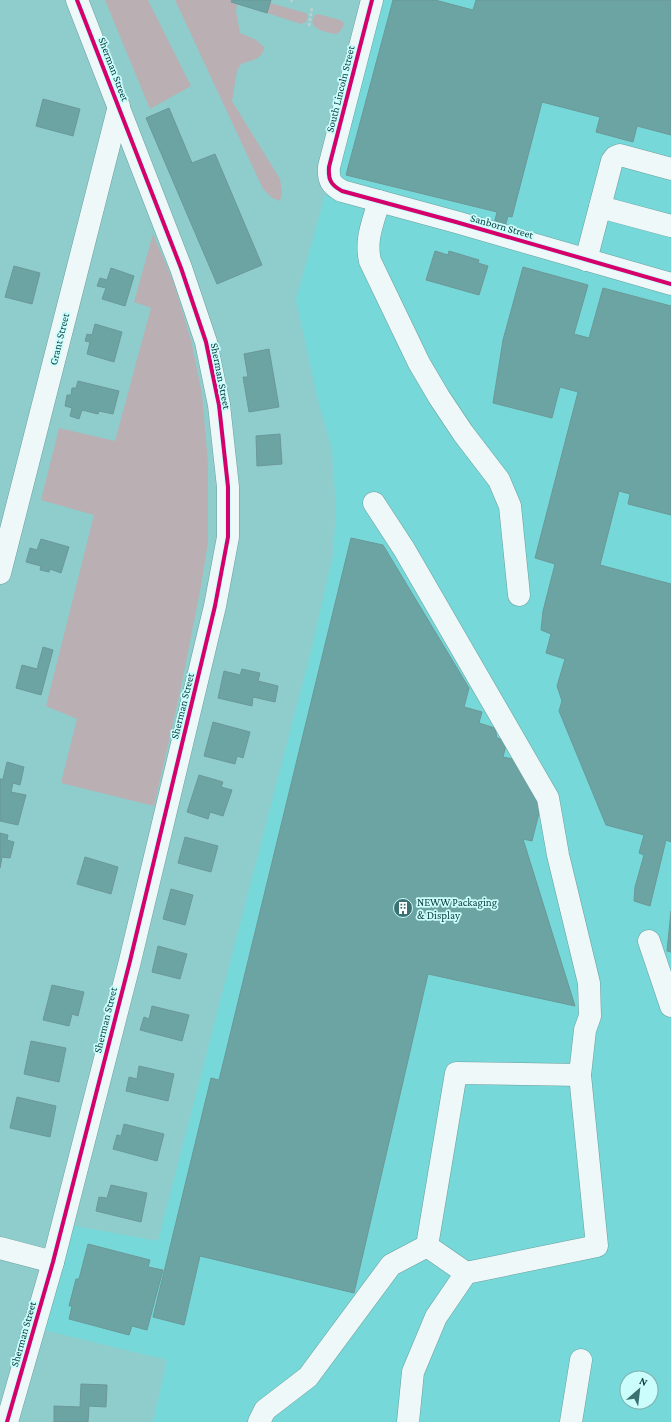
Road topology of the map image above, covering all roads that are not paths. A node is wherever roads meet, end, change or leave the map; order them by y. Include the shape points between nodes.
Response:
1 (78, 0) edge
2 (372, 0) edge
3 (118, 106) junction
4 (671, 169) edge
5 (330, 182) joint
6 (379, 201) junction
7 (600, 207) junction
8 (671, 226) edge
9 (586, 260) junction
10 (671, 284) edge
11 (374, 503) dead end
12 (1, 565) edge
13 (518, 595) dead end
14 (649, 941) dead end
15 (671, 1006) edge
16 (580, 1075) junction
17 (427, 1246) junction
18 (0, 1248) edge
19 (53, 1262) junction
20 (466, 1272) junction
21 (581, 1360) dead end
22 (7, 1422) edge
23 (259, 1422) edge
24 (408, 1422) edge
25 (571, 1422) edge

1 - 3 street, Sherman Street
2 - 5 street, South Lincoln Street via 329,167
3 - 12 street, Grant Street
3 - 19 street, Sherman Street via 181,268 206,342 219,404 228,487 228,537 215,606 128,969
4 - 7 street via 620,155 615,157
5 - 6 street, Sanborn Street via 342,191
6 - 9 street, Sanborn Street
6 - 13 street via 368,240 370,261 419,363 439,397 499,480 510,506
7 - 8 street
7 - 9 street
9 - 10 street, Sanborn Street
11 - 16 street via 404,549 548,798 558,856 589,983 590,1016 585,1030
14 - 15 street
16 - 17 street via 456,1073
16 - 20 street via 597,1246
17 - 20 street
17 - 23 street via 391,1265 308,1377 265,1410
18 - 19 street
19 - 22 street, Sherman Street
20 - 24 street via 436,1317 413,1372
21 - 25 street

